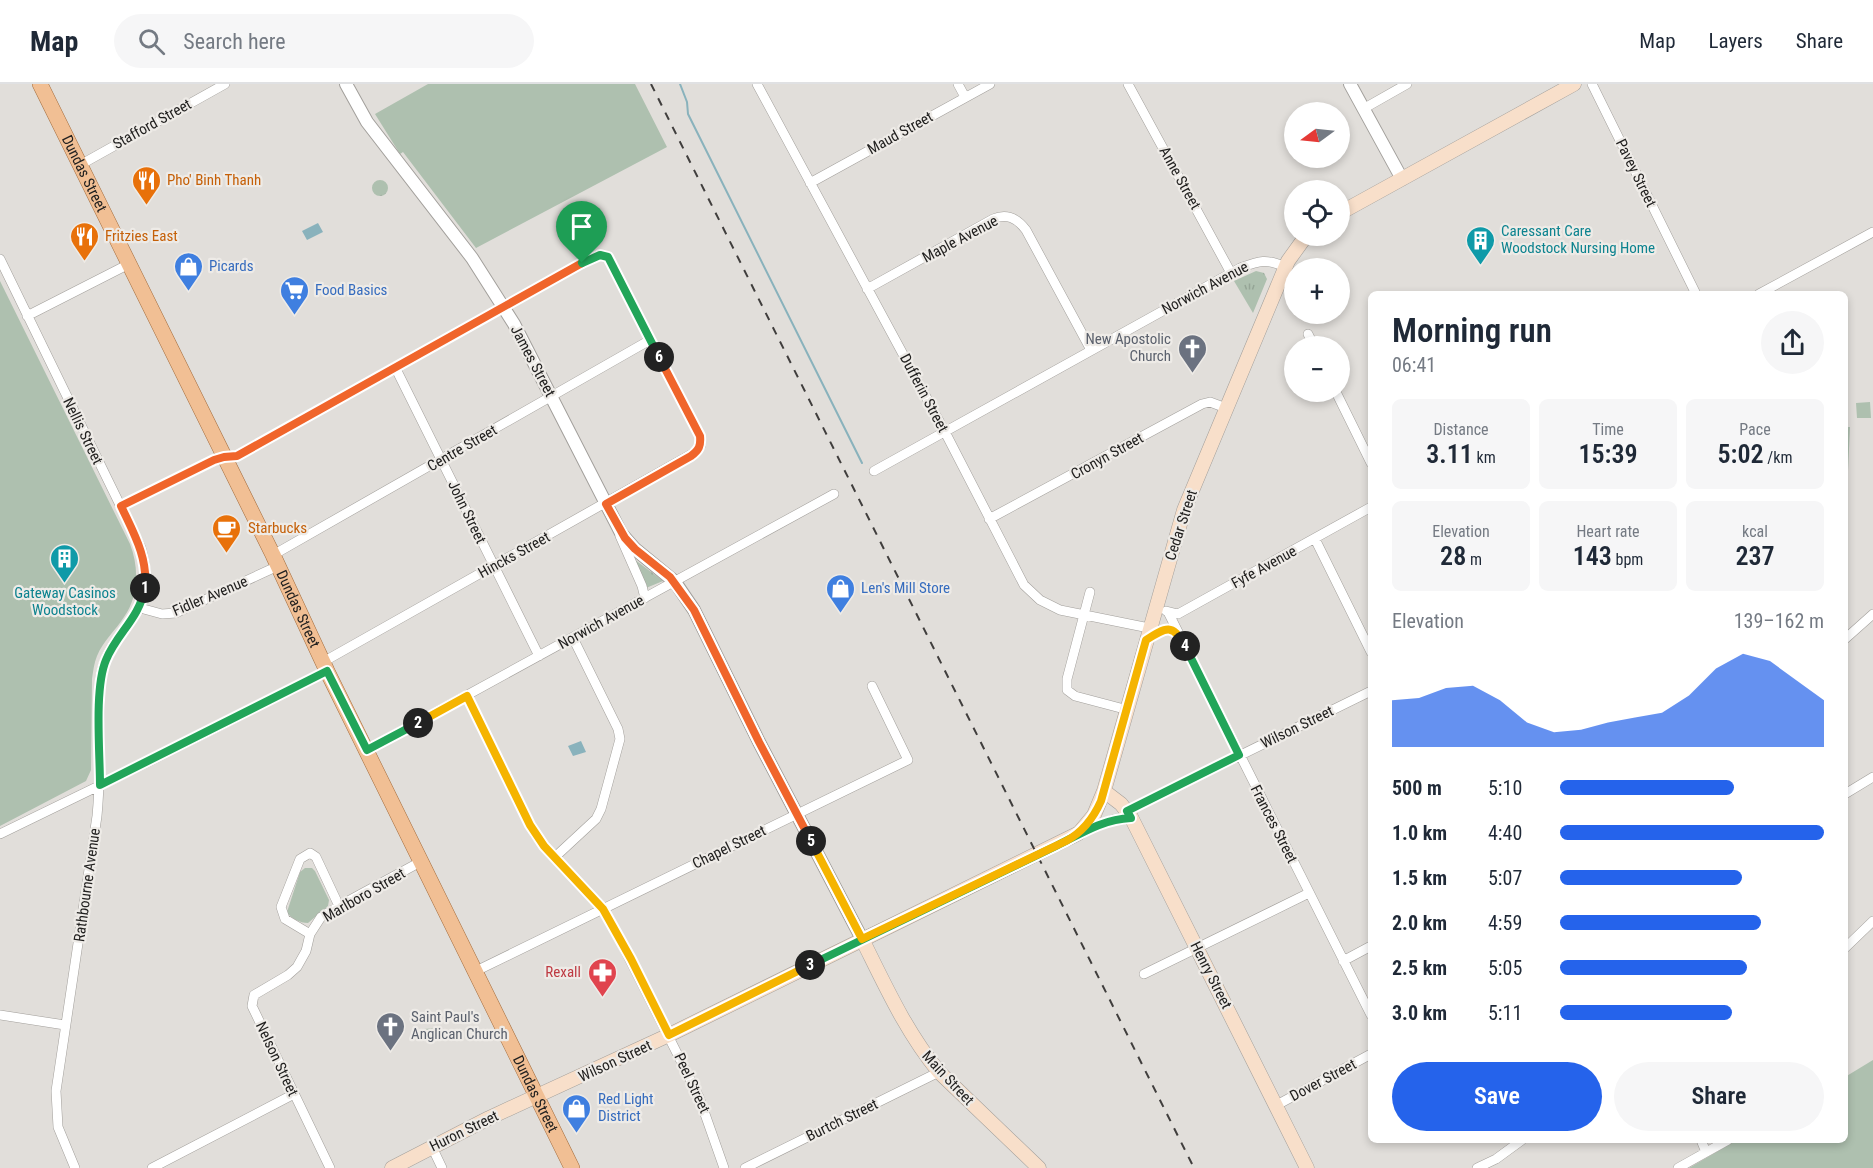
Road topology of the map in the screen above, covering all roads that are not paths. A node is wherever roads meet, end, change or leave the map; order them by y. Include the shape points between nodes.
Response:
1 (40, 84) edge
2 (225, 84) edge
3 (346, 84) edge
4 (757, 84) edge
5 (958, 84) edge
6 (990, 84) edge
7 (1128, 84) edge
8 (1350, 84) edge
9 (1407, 84) edge
10 (1574, 84) edge
11 (1592, 84) edge
12 (965, 97) junction
13 (1363, 109) junction
14 (80, 165) junction
15 (1402, 179) junction
16 (810, 183) junction
17 (1350, 208) edge
18 (1873, 231) edge
19 (0, 259) edge
20 (129, 264) junction
21 (1284, 267) edge
22 (1284, 269) edge
23 (1231, 273) junction
24 (867, 289) junction
25 (1695, 291) edge
26 (1764, 291) edge
27 (503, 306) junction
28 (27, 316) junction
29 (650, 340) junction
30 (1090, 350) junction
31 (395, 367) junction
32 (552, 396) junction
33 (1341, 402) edge
34 (1226, 408) junction
35 (945, 432) junction
36 (224, 457) junction
37 (1368, 457) edge
38 (442, 459) junction
39 (874, 471) dead end
40 (834, 494) dead end
41 (606, 504) junction
42 (121, 506) junction
43 (1368, 509) edge
44 (989, 519) junction
45 (616, 525) junction
46 (1315, 539) junction
47 (276, 561) junction
48 (493, 566) junction
49 (675, 582) junction
50 (1090, 592) dead end
51 (645, 598) junction
52 (140, 608) junction
53 (1161, 610) junction
54 (1873, 614) edge
55 (1084, 615) junction
56 (1178, 633) junction
57 (1148, 634) junction
58 (1848, 636) edge
59 (573, 638) junction
60 (1368, 646) edge
61 (539, 656) junction
62 (325, 666) junction
63 (872, 686) dead end
64 (1368, 692) edge
65 (467, 696) junction
66 (1128, 710) junction
67 (367, 750) junction
68 (1239, 755) junction
69 (1873, 777) edge
70 (100, 785) junction
71 (1104, 791) junction
72 (1848, 792) edge
73 (797, 814) junction
74 (1129, 814) junction
75 (1079, 833) junction
76 (0, 834) edge
77 (555, 857) junction
78 (422, 861) junction
79 (1309, 893) junction
80 (339, 906) junction
81 (603, 909) junction
82 (1873, 921) edge
83 (310, 933) junction
84 (862, 939) junction
85 (1848, 945) edge
86 (1198, 948) junction
87 (1368, 948) edge
88 (1343, 962) junction
89 (476, 971) junction
90 (1144, 974) dead end
91 (1368, 1009) edge
92 (0, 1016) edge
93 (65, 1025) junction
94 (669, 1035) junction
95 (1368, 1056) edge
96 (939, 1072) junction
97 (294, 1094) junction
98 (538, 1096) junction
99 (1275, 1106) junction
100 (1518, 1143) edge
101 (1702, 1143) edge
102 (1722, 1143) edge
103 (432, 1147) junction
104 (1706, 1152) junction
105 (75, 1168) edge
106 (152, 1168) edge
107 (330, 1168) edge
108 (392, 1168) edge
109 (442, 1168) edge
110 (572, 1168) edge
111 (724, 1168) edge
112 (745, 1168) edge
113 (1039, 1168) edge
114 (1307, 1168) edge
115 (1477, 1168) edge
116 (1678, 1168) edge

1 - 14 main road, Dundas Street
2 - 14 street, Stafford Street
3 - 27 street, James Street via 366,120 472,258
4 - 16 street, Dufferin Street
5 - 12 street
6 - 12 street, Maud Street
7 - 23 street, Anne Street
8 - 13 street
9 - 13 street
10 - 15 main road
11 - 25 street, Pavey Street
12 - 16 street, Maud Street
13 - 15 street
14 - 20 main road, Dundas Street
15 - 17 main road
16 - 24 street, Dufferin Street
18 - 26 street
19 - 28 street, Nellis Street
20 - 28 street
20 - 36 main road, Dundas Street
21 - 23 street, Norwich Avenue via 1261,261
22 - 34 main road, Cedar Street
23 - 30 street, Norwich Avenue
24 - 30 street, Maple Avenue via 993,219 1012,217 1026,230
24 - 35 street, Dufferin Street
27 - 29 street via 595,256 605,255
27 - 31 street
27 - 32 street, James Street
28 - 42 street, Nellis Street
29 - 32 street, Centre Street
29 - 41 street, Hincks Street via 700,436 701,445 691,456
30 - 35 street, Norwich Avenue
31 - 36 street via 237,456
31 - 38 street, John Street
32 - 38 street, Centre Street
32 - 41 street, James Street
33 - 37 street
34 - 44 street, Cronyn Street via 1210,402 1202,404
34 - 53 main road, Cedar Street via 1184,510
35 - 39 street, Norwich Avenue
35 - 44 street, Dufferin Street
36 - 42 street
36 - 47 main road, Dundas Street
38 - 47 street, Centre Street
38 - 48 street, John Street
40 - 49 street, Norwich Avenue
41 - 45 street, James Street
41 - 48 street, Hincks Street
42 - 52 street, Nellis Street via 145,564
43 - 46 street, Fyfe Avenue
44 - 55 street, Dufferin Street via 1029,590 1049,606
45 - 49 street via 635,549
45 - 51 street, James Street
46 - 53 street, Fyfe Avenue via 1178,614
46 - 60 street
47 - 52 street, Fidler Avenue via 176,613
47 - 62 main road, Dundas Street
48 - 61 street, John Street
48 - 62 street, Hincks Street
49 - 51 street, Norwich Avenue
49 - 73 street via 694,610
50 - 55 street
51 - 59 street, Norwich Avenue
52 - 70 street, Rathbourne Avenue via 112,647 101,674
53 - 56 street, Frances Street
53 - 57 main road, Cedar Street
54 - 58 street
55 - 57 street, Dufferin Street
55 - 66 street via 1067,691
56 - 57 street via 1171,629
56 - 68 street, Frances Street
57 - 66 main road, Cedar Street
59 - 61 street, Norwich Avenue
59 - 77 street via 620,739 596,819
61 - 65 street, Norwich Avenue
62 - 67 main road, Dundas Street
62 - 70 street, Hincks Street
63 - 73 street, Chapel Street via 908,760
64 - 68 street, Wilson Street
65 - 67 street, Norwich Avenue
65 - 77 street, Peel Street via 530,825
66 - 71 main road, Cedar Street
67 - 78 main road, Dundas Street
68 - 74 street, Wilson Street
68 - 79 street, Frances Street
69 - 72 street
70 - 76 street, Hincks Street
70 - 93 street, Rathbourne Avenue
71 - 74 main road, Henry Street
71 - 75 main road, Wilson Street via 1094,815
73 - 81 street, Chapel Street
73 - 84 street
74 - 75 street, Wilson Street
74 - 86 main road, Henry Street
75 - 84 main road, Wilson Street
77 - 81 street, Peel Street
78 - 80 street, Marlboro Street
78 - 89 main road, Dundas Street
79 - 86 street
79 - 88 street, Frances Street
80 - 83 street, Marlboro Street via 321,917
80 - 83 street via 316,857 310,853 303,855 281,908 285,919
81 - 89 street, Chapel Street
81 - 94 street, Peel Street
82 - 85 street
83 - 97 street, Nelson Street via 297,967 259,991 252,1001
84 - 94 main road, Wilson Street
84 - 96 main road, Main Street via 902,1019
86 - 90 street
86 - 99 main road, Henry Street
87 - 88 street
88 - 91 street, Frances Street
89 - 98 main road, Dundas Street
92 - 93 street
93 - 105 street, Rathbourne Avenue via 56,1114
94 - 98 main road, Wilson Street
94 - 111 street, Peel Street via 705,1110
95 - 99 street, Dover Street
96 - 112 street, Burtch Street
96 - 113 main road, Main Street
97 - 106 street
97 - 107 street, Nelson Street
98 - 103 main road, Huron Street
98 - 110 main road, Dundas Street
99 - 114 main road, Henry Street
100 - 115 street
101 - 104 street
102 - 104 street
103 - 108 main road, Huron Street
103 - 109 street
104 - 116 street

